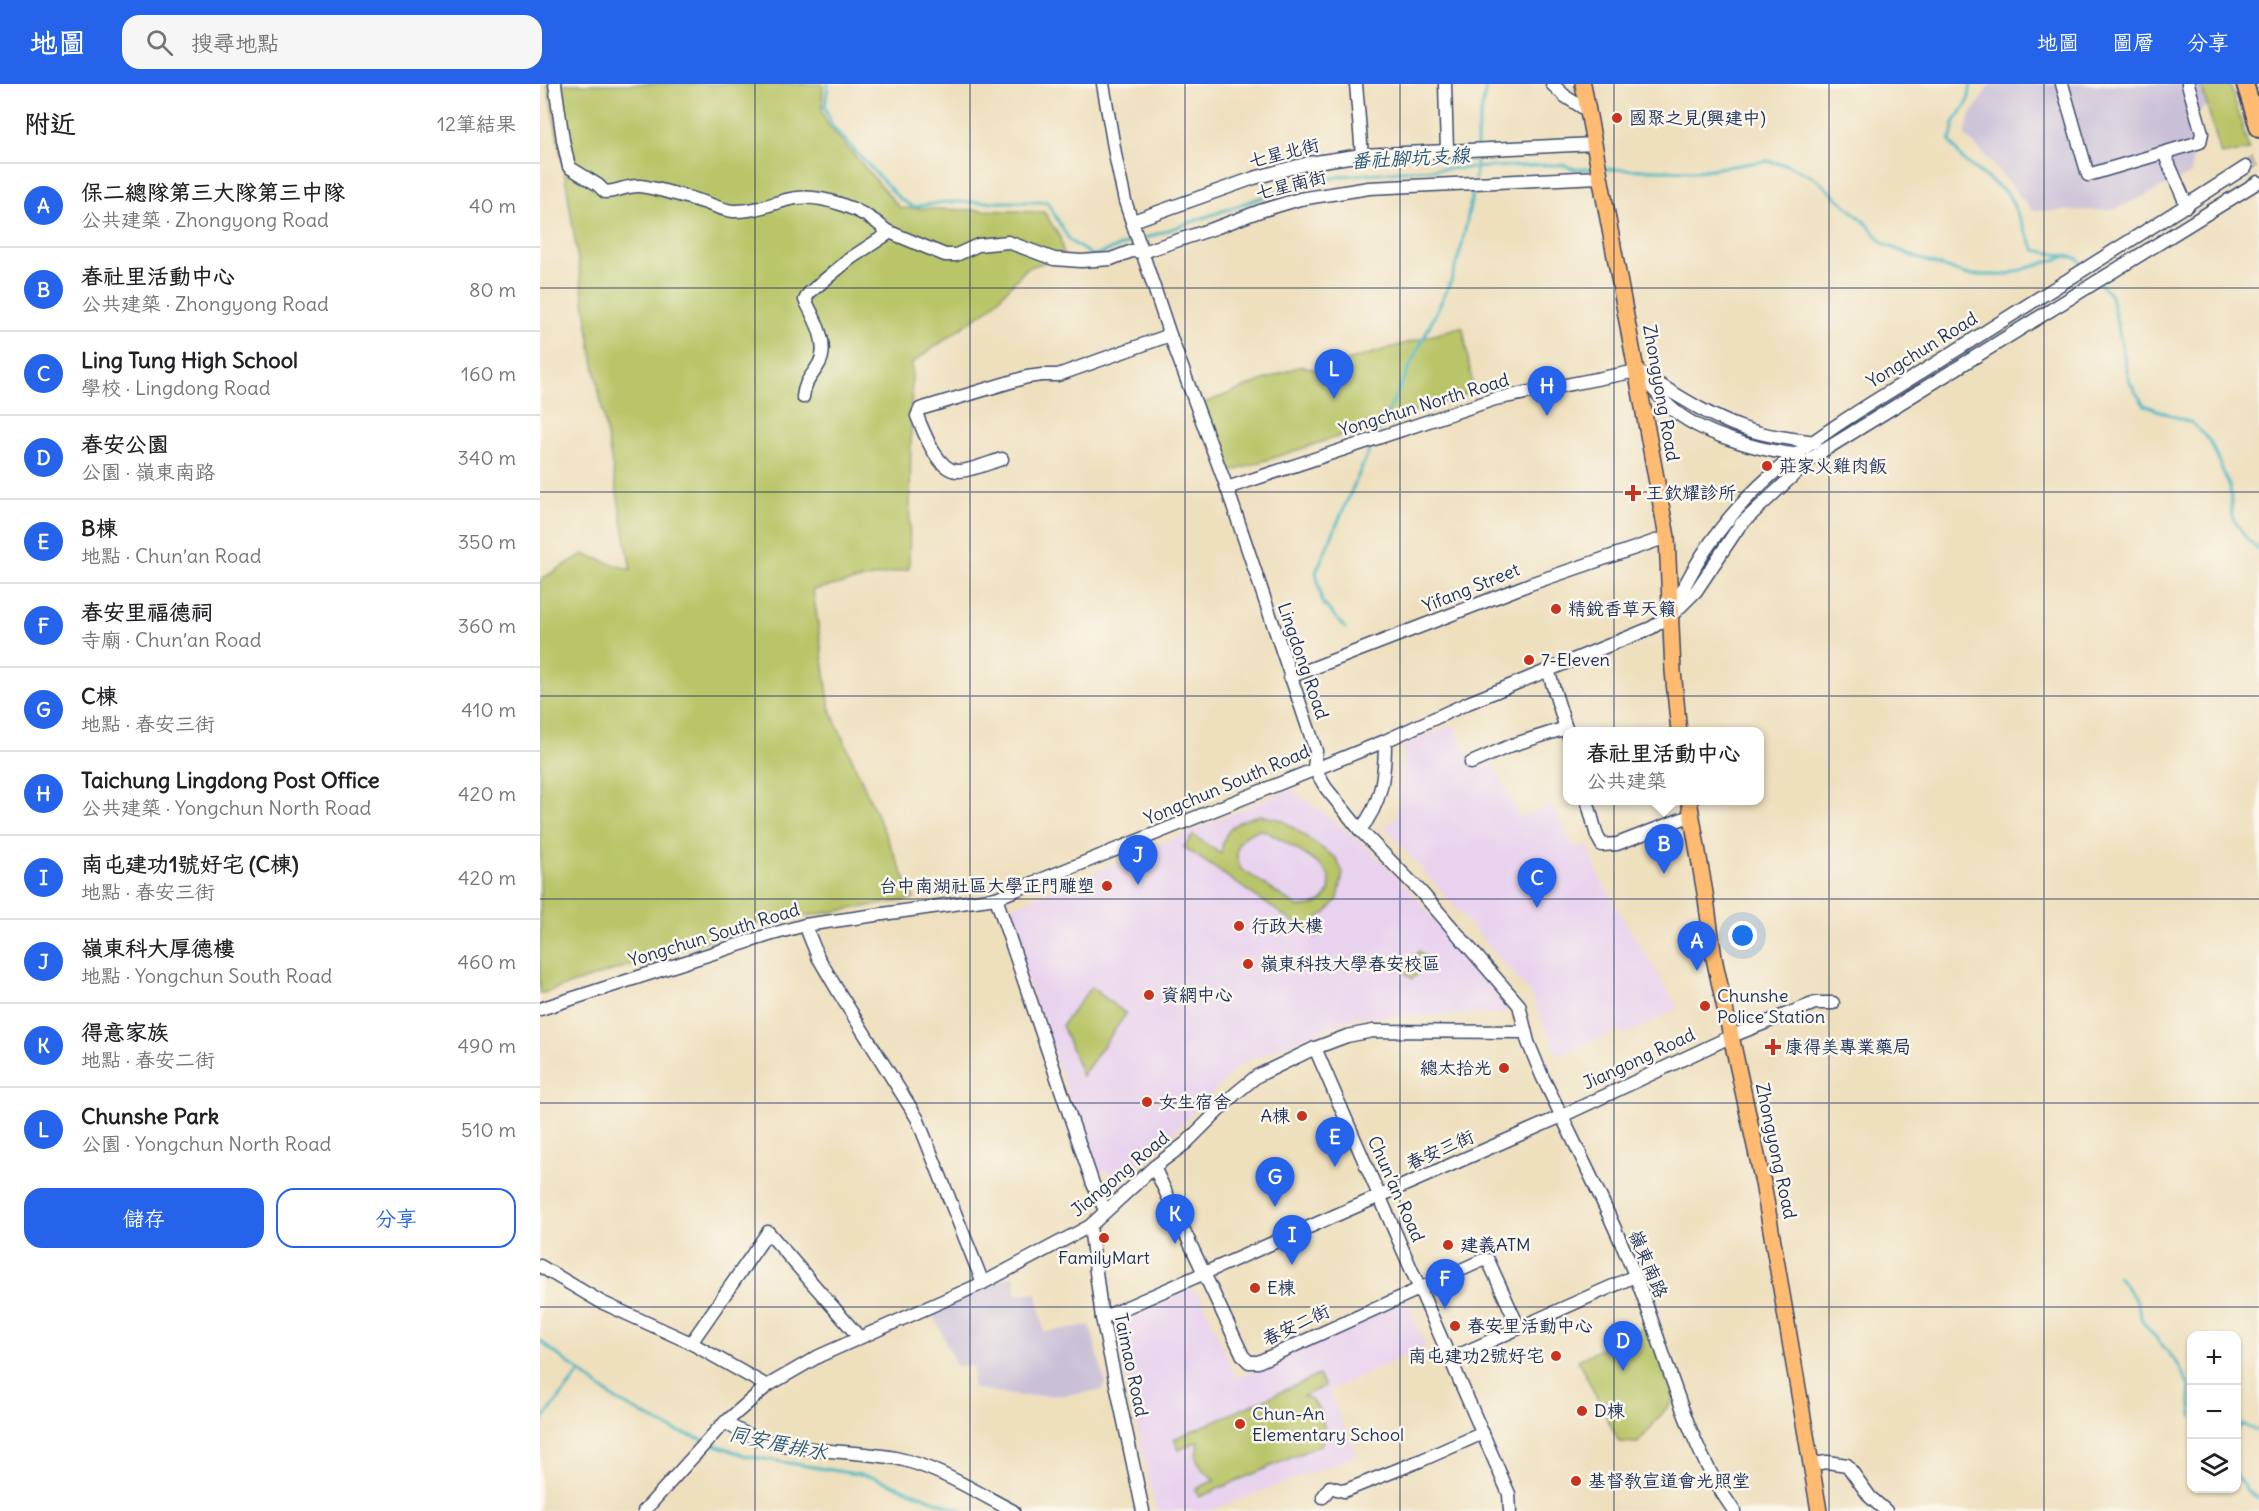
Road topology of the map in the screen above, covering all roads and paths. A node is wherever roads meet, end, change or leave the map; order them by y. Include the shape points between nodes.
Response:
1 (555, 84) edge
2 (1103, 84) edge
3 (1356, 84) edge
4 (1445, 84) edge
5 (1552, 84) edge
6 (1583, 84) edge
7 (2062, 84) edge
8 (2188, 84) edge
9 (2245, 84) edge
10 (1588, 111) junction
11 (2259, 129) edge
12 (1595, 148) junction
13 (1447, 151) junction
14 (2166, 153) junction
15 (1362, 155) junction
16 (2246, 167) tunnel mouth
17 (1599, 175) junction
18 (2258, 182) edge
19 (2187, 206) junction
20 (1134, 224) junction
21 (887, 231) junction
22 (1141, 247) junction
23 (1170, 335) junction
24 (1637, 371) junction
25 (802, 397) dead end
26 (1811, 442) junction
27 (1831, 445) junction
28 (1795, 455) junction
29 (1813, 457) junction
30 (1002, 459) dead end
31 (1227, 488) junction
32 (1667, 537) junction
33 (1672, 615) junction
34 (1548, 670) junction
35 (1290, 677) junction
36 (1565, 727) edge
37 (1679, 727) edge
38 (1563, 733) edge
39 (1385, 741) junction
40 (1471, 763) dead end
41 (1314, 768) junction
42 (1588, 805) edge
43 (1690, 808) edge
44 (1360, 830) junction
45 (996, 898) junction
46 (805, 925) junction
47 (1833, 1003) dead end
48 (540, 1009) edge
49 (1525, 1032) junction
50 (1732, 1036) junction
51 (1315, 1048) junction
52 (1562, 1116) junction
53 (1154, 1167) junction
54 (1379, 1197) junction
55 (1105, 1210) junction
56 (1090, 1226) junction
57 (540, 1266) edge
58 (1205, 1274) junction
59 (1635, 1276) junction
60 (983, 1283) junction
61 (1420, 1289) junction
62 (1102, 1318) junction
63 (1519, 1328) junction
64 (859, 1337) junction
65 (691, 1342) junction
66 (1449, 1359) junction
67 (767, 1386) junction
68 (722, 1425) junction
69 (1483, 1433) junction
70 (1813, 1464) junction
71 (1323, 1497) dead end
72 (645, 1511) edge
73 (1013, 1511) edge
74 (1143, 1511) edge
75 (1510, 1511) edge
76 (1734, 1511) edge
77 (1820, 1511) edge
78 (1886, 1511) edge

1 - 21 street, 七星南街 via 569,167 605,192 639,186 741,212 804,196 827,199
2 - 20 street via 1118,172
3 - 15 street
4 - 13 street
5 - 10 street
6 - 10 main road
7 - 14 street via 2088,176
8 - 14 street via 2202,133 2200,142
9 - 11 highway
10 - 12 main road
12 - 13 street, 七星北街
12 - 17 main road, Zhongyong Road
13 - 15 street, 七星北街
14 - 19 street
15 - 20 street, 七星北街 via 1309,163 1254,178
16 - 19 street
17 - 22 street, 七星南街 via 1341,192 1300,199 1215,228
17 - 24 main road, Zhongyong Road
18 - 27 street, Yongchun Road
19 - 26 street, Yongchun Road
20 - 22 street, Lingdong Road
21 - 22 street, 七星南街 via 945,255 956,255 978,245 1008,242 1054,259 1082,261 1111,259
21 - 25 street via 886,236 851,258 809,293 806,300 822,351 821,361 806,381
22 - 23 street, Lingdong Road
23 - 30 street via 1058,375 1027,377 920,409 917,416 933,451 950,469 958,472
23 - 31 street, Lingdong Road
24 - 26 street via 1706,412 1742,428
24 - 28 street via 1671,408 1698,425 1758,448
24 - 31 street, Yongchun North Road via 1495,399
24 - 32 main road, Zhongyong Road
26 - 27 street
26 - 28 street, Yongchun Road
27 - 29 street, Yongchun Road
28 - 29 street
28 - 33 street via 1756,487 1715,537 1687,578
29 - 33 street, Yongchun South Road via 1740,525 1696,591
31 - 35 street, Lingdong Road
32 - 33 main road, Zhongyong Road
32 - 35 street, Yifang Street via 1530,584
33 - 34 street, Yongchun South Road via 1652,628
33 - 37 main road, Zhongyong Road
34 - 36 street
34 - 39 street, Yongchun South Road
35 - 41 street, Lingdong Road via 1316,751
38 - 40 street via 1512,745
39 - 41 street, Yongchun South Road
39 - 44 street via 1379,798
41 - 44 street, Lingdong Road
41 - 45 street, Yongchun South Road
42 - 43 street via 1602,845 1617,844
43 - 50 main road, Zhongyong Road via 1714,958
44 - 49 street, Lingdong Road via 1422,893 1519,1005
45 - 46 street, Yongchun South Road
45 - 55 street
46 - 48 street, Yongchun South Road
46 - 60 street via 828,974 917,1118
47 - 50 street, Jiangong Road via 1815,1003
49 - 51 street, Jiangong Road via 1373,1031
49 - 52 street, 嶺東南路
50 - 52 street, Jiangong Road
50 - 70 main road, Zhongyong Road via 1763,1183
51 - 53 street, Jiangong Road via 1257,1076 1186,1143
51 - 54 street, Chun’an Road
52 - 54 street, 春安三街
52 - 59 street, 嶺東南路
53 - 55 street, Jiangong Road
53 - 58 street, 春安二街
54 - 58 street, 春安三街
54 - 61 street, Chun’an Road
55 - 56 street, Jiangong Road
56 - 60 street, Jiangong Road
56 - 62 street, Taimao Road
57 - 65 street via 601,1302
58 - 61 street, 春安二街 via 1249,1362 1258,1362
58 - 62 street, 春安三街
59 - 63 street
59 - 76 street, 嶺東南路 via 1682,1409
60 - 64 street, Jiangong Road
61 - 63 street, 春安二街 via 1488,1260
61 - 66 street, Chun’an Road
62 - 74 street, Taimao Road
63 - 66 street
64 - 65 street via 768,1232
64 - 67 street, Jiangong Road
65 - 67 street
66 - 69 street, Chun’an Road
67 - 68 street, Jiangong Road
68 - 72 street, Jiangong Road
68 - 73 street via 764,1440 896,1458 952,1479
69 - 71 street via 1367,1483 1344,1491 1330,1487
69 - 75 street, Chun’an Road via 1509,1494
70 - 77 main road, Zhongyong Road
70 - 78 street via 1847,1464 1870,1497

